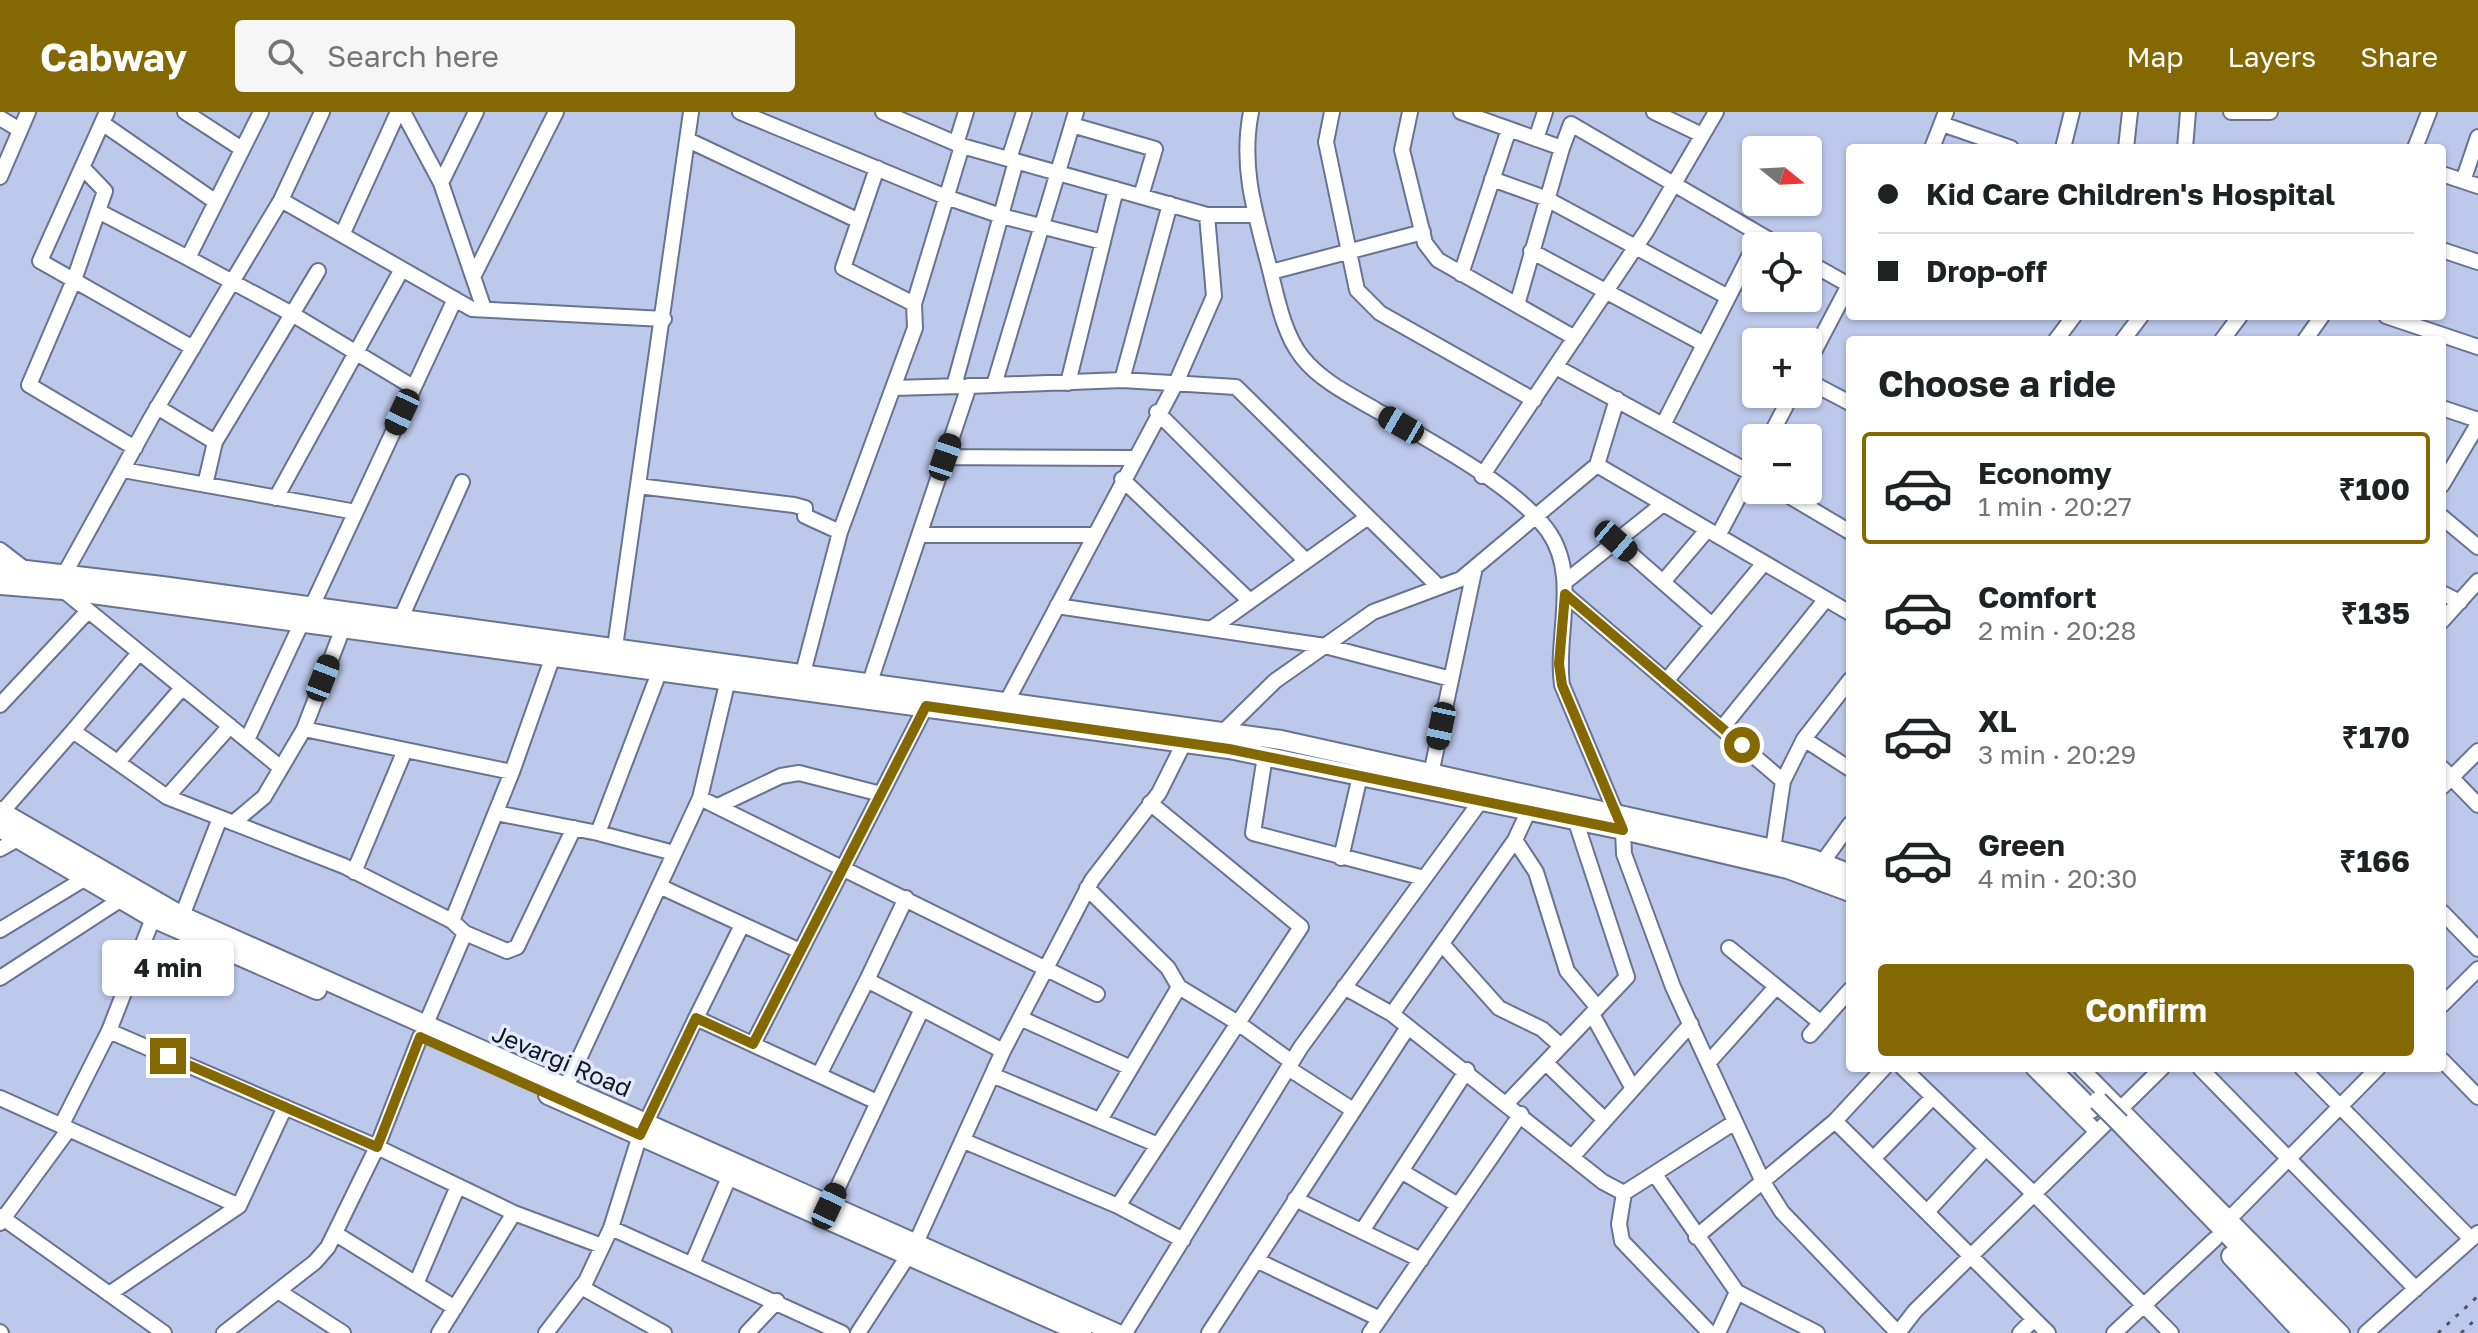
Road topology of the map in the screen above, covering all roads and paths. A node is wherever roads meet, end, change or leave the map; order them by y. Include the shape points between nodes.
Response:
1 (28, 112) edge
2 (185, 112) edge
3 (261, 112) edge
4 (322, 112) edge
5 (400, 112) edge
6 (476, 112) edge
7 (556, 112) edge
8 (691, 112) edge
9 (740, 112) edge
10 (883, 112) edge
11 (966, 112) edge
12 (1024, 112) edge
13 (1251, 112) edge
14 (1332, 112) edge
15 (1410, 112) edge
16 (1461, 112) edge
17 (1546, 112) edge
18 (1654, 112) edge
19 (1716, 112) edge
20 (2072, 112) edge
21 (2130, 112) edge
22 (2188, 112) edge
23 (2231, 112) edge
24 (2270, 112) edge
25 (2429, 112) edge
26 (1481, 115) edge
27 (1944, 115) edge
28 (104, 117) edge
29 (0, 118) edge
30 (1074, 119) edge
31 (1571, 124) junction
32 (1509, 129) junction
33 (20, 130) junction
34 (1702, 135) junction
35 (2478, 137) edge
36 (1536, 139) junction
37 (688, 140) junction
38 (1933, 144) edge
39 (2003, 144) edge
40 (2064, 144) edge
41 (2126, 144) edge
42 (2185, 144) edge
43 (2417, 144) edge
44 (959, 145) junction
45 (1562, 148) junction
46 (242, 149) junction
47 (1013, 160) junction
48 (82, 167) junction
49 (877, 168) junction
50 (1057, 173) junction
51 (2446, 175) edge
52 (0, 177) edge
53 (1492, 179) junction
54 (2463, 181) junction
55 (441, 183) junction
56 (1672, 186) junction
57 (2478, 186) edge
58 (1116, 189) junction
59 (1141, 196) junction
60 (946, 197) junction
61 (1545, 198) junction
62 (281, 200) junction
63 (216, 202) junction
64 (1170, 204) junction
65 (100, 212) junction
66 (1207, 215) junction
67 (1255, 215) junction
68 (1001, 216) junction
69 (859, 221) junction
70 (1041, 227) junction
71 (1423, 232) junction
72 (1755, 232) edge
73 (342, 235) junction
74 (1103, 242) junction
75 (1636, 247) junction
76 (1531, 251) junction
77 (2446, 251) edge
78 (1349, 252) junction
79 (188, 258) junction
80 (2478, 262) edge
81 (402, 269) junction
82 (1742, 270) edge
83 (1822, 270) edge
84 (318, 271) dead end
85 (1271, 272) junction
86 (1461, 274) junction
87 (473, 277) junction
88 (74, 280) junction
89 (232, 282) junction
90 (1846, 283) edge
91 (1608, 289) junction
92 (1846, 291) edge
93 (1728, 297) junction
94 (455, 299) junction
95 (914, 304) junction
96 (1517, 305) junction
97 (484, 309) junction
98 (292, 314) junction
99 (664, 319) junction
100 (2398, 320) edge
101 (1822, 336) edge
102 (2445, 336) edge
103 (2446, 336) edge
104 (1575, 338) junction
105 (1704, 344) junction
106 (2478, 347) edge
107 (193, 348) junction
108 (355, 353) junction
109 (1556, 367) junction
110 (1122, 380) junction
111 (1068, 383) junction
112 (1176, 383) junction
113 (994, 385) junction
114 (961, 386) junction
115 (413, 387) junction
116 (894, 388) junction
117 (1822, 388) edge
118 (1617, 399) junction
119 (1534, 400) junction
120 (1846, 401) edge
121 (157, 407) junction
122 (2446, 410) edge
123 (1157, 412) junction
124 (2478, 422) edge
125 (1663, 425) junction
126 (215, 442) junction
127 (135, 448) junction
128 (945, 457) junction
129 (1133, 458) junction
130 (1597, 465) junction
131 (1742, 465) edge
132 (123, 470) junction
133 (1482, 476) junction
134 (2446, 478) edge
135 (1122, 479) junction
136 (462, 482) dead end
137 (205, 485) junction
138 (638, 486) junction
139 (1742, 489) edge
140 (276, 498) junction
141 (1663, 504) junction
142 (1805, 504) edge
143 (356, 512) junction
144 (1368, 517) junction
145 (1535, 517) junction
146 (2446, 520) edge
147 (1846, 525) edge
148 (840, 532) junction
149 (1713, 533) junction
150 (919, 535) junction
151 (1093, 535) junction
152 (1616, 541) junction
153 (2478, 547) edge
154 (0, 550) edge
155 (1306, 561) junction
156 (1764, 563) junction
157 (0, 567) edge
158 (1475, 567) junction
159 (26, 570) junction
160 (2478, 581) edge
161 (64, 582) junction
162 (1663, 582) junction
163 (0, 585) edge
164 (1439, 587) junction
165 (1565, 588) junction
166 (2446, 595) edge
167 (1826, 599) junction
168 (1250, 601) junction
169 (2460, 602) junction
170 (312, 606) junction
171 (1057, 606) junction
172 (88, 611) junction
173 (1846, 611) edge
174 (2446, 617) edge
175 (401, 618) junction
176 (302, 622) junction
177 (1712, 625) junction
178 (343, 628) junction
179 (1211, 629) junction
180 (1325, 646) junction
181 (615, 647) junction
182 (139, 653) junction
183 (553, 656) junction
184 (660, 670) junction
185 (730, 671) junction
186 (803, 673) junction
187 (1451, 679) junction
188 (1666, 681) junction
189 (870, 682) junction
190 (1846, 685) edge
191 (182, 688) junction
192 (1007, 701) junction
193 (0, 705) edge
194 (926, 706) junction
195 (230, 726) junction
196 (1722, 728) junction
197 (304, 729) junction
198 (73, 731) junction
199 (1223, 732) junction
200 (1187, 735) junction
201 (1804, 739) junction
202 (247, 740) junction
203 (405, 750) junction
204 (2478, 751) edge
205 (1265, 756) junction
206 (118, 762) junction
207 (1846, 766) edge
208 (281, 768) junction
209 (512, 772) junction
210 (1431, 774) junction
211 (1360, 776) junction
212 (2446, 776) edge
213 (2446, 778) edge
214 (1783, 781) junction
215 (881, 794) junction
216 (167, 797) junction
217 (700, 798) junction
218 (1480, 802) junction
219 (1150, 803) junction
220 (2478, 805) edge
221 (718, 806) junction
222 (1528, 812) junction
223 (1615, 812) junction
224 (496, 813) junction
225 (1, 817) edge
226 (227, 820) junction
227 (1576, 822) junction
228 (574, 828) junction
229 (1623, 830) junction
230 (1846, 830) edge
231 (598, 833) junction
232 (18, 839) junction
233 (1515, 840) junction
234 (0, 849) edge
235 (1773, 849) junction
236 (674, 853) junction
237 (1341, 858) junction
238 (1822, 863) junction
239 (843, 868) junction
240 (354, 872) junction
241 (1846, 872) edge
242 (1424, 878) junction
243 (84, 879) junction
244 (659, 886) junction
245 (1087, 888) junction
246 (1846, 891) edge
247 (906, 898) junction
248 (120, 900) junction
249 (182, 916) junction
250 (2446, 916) edge
251 (153, 918) junction
252 (452, 921) junction
253 (742, 925) junction
254 (0, 930) edge
255 (465, 933) junction
256 (1442, 944) junction
257 (1729, 948) dead end
258 (2478, 949) edge
259 (800, 951) junction
260 (2478, 969) edge
261 (1045, 970) junction
262 (0, 978) edge
263 (867, 980) junction
264 (1179, 987) junction
265 (1344, 987) junction
266 (1776, 987) junction
267 (1097, 994) dead end
268 (1846, 995) edge
269 (2446, 1001) edge
270 (922, 1009) junction
271 (1595, 1011) junction
272 (1392, 1014) junction
273 (696, 1018) junction
274 (1020, 1018) junction
275 (1238, 1023) junction
276 (1821, 1023) junction
277 (1691, 1024) junction
278 (1408, 1027) junction
279 (109, 1031) junction
280 (423, 1032) junction
281 (1810, 1035) dead end
282 (753, 1044) junction
283 (1561, 1046) junction
284 (1003, 1051) junction
285 (1546, 1063) junction
286 (1708, 1063) junction
287 (2446, 1064) edge
288 (1290, 1065) junction
289 (1131, 1068) junction
290 (1467, 1070) junction
291 (1880, 1072) edge
292 (1907, 1072) edge
293 (2039, 1072) edge
294 (2055, 1072) edge
295 (2069, 1072) edge
296 (2083, 1072) edge
297 (2158, 1072) edge
298 (2204, 1072) edge
299 (2306, 1072) edge
300 (2374, 1072) edge
301 (819, 1075) junction
302 (992, 1075) junction
303 (565, 1089) junction
304 (1633, 1089) junction
305 (1933, 1097) junction
306 (2478, 1097) edge
307 (0, 1098) edge
308 (877, 1102) junction
309 (1507, 1103) junction
310 (2095, 1105) junction
311 (2339, 1106) junction
312 (285, 1107) junction
313 (1353, 1110) junction
314 (1521, 1114) junction
315 (1100, 1120) junction
316 (1605, 1120) junction
317 (1835, 1121) junction
318 (1735, 1122) junction
319 (2112, 1123) junction
320 (65, 1127) junction
321 (643, 1129) junction
322 (964, 1141) junction
323 (1158, 1145) junction
324 (377, 1147) junction
325 (1986, 1148) junction
326 (1572, 1157) junction
327 (1873, 1159) junction
328 (2289, 1160) junction
329 (1401, 1171) junction
330 (730, 1175) junction
331 (1656, 1176) junction
332 (1763, 1182) junction
333 (458, 1186) junction
334 (1624, 1193) junction
335 (2034, 1194) junction
336 (1295, 1199) junction
337 (1458, 1205) junction
338 (239, 1206) junction
339 (829, 1206) junction
340 (1118, 1206) junction
341 (1927, 1212) junction
342 (514, 1213) junction
343 (2230, 1218) junction
344 (1, 1219) edge
345 (611, 1228) junction
346 (1362, 1231) junction
347 (336, 1234) junction
348 (2474, 1236) edge
349 (1696, 1237) junction
350 (2215, 1239) junction
351 (1183, 1240) junction
352 (602, 1246) junction
353 (912, 1251) junction
354 (1971, 1256) junction
355 (1256, 1260) junction
356 (1421, 1260) junction
357 (692, 1264) junction
358 (416, 1284) junction
359 (581, 1287) junction
360 (2416, 1289) junction
361 (278, 1291) junction
362 (1737, 1292) junction
363 (109, 1294) junction
364 (777, 1301) junction
365 (2143, 1304) junction
366 (455, 1308) junction
367 (1380, 1319) junction
368 (2034, 1319) junction
369 (327, 1323) junction
370 (1079, 1329) edge
371 (164, 1333) edge
372 (224, 1333) edge
373 (315, 1333) edge
374 (343, 1333) edge
375 (439, 1333) edge
376 (546, 1333) edge
377 (664, 1333) edge
378 (747, 1333) edge
379 (842, 1333) edge
380 (858, 1333) edge
381 (1116, 1333) edge
382 (1125, 1333) edge
383 (1209, 1333) edge
384 (1370, 1333) edge
385 (1710, 1333) edge
386 (1718, 1333) edge
387 (1817, 1333) edge
388 (2020, 1333) edge
389 (2048, 1333) edge
390 (2114, 1333) edge
391 (2171, 1333) edge
392 (2303, 1333) edge
393 (2323, 1333) edge
394 (2342, 1333) edge
395 (2366, 1333) edge

1 - 33 street
2 - 46 street
3 - 46 street
4 - 62 street
5 - 55 street
5 - 73 street
6 - 55 street
7 - 87 street
8 - 37 street
9 - 49 street
10 - 44 street
11 - 44 street
12 - 47 street
13 - 67 street via 1244,155
14 - 78 street via 1326,142
15 - 71 street via 1402,150
16 - 26 street
17 - 31 street
17 - 36 street
18 - 34 street
19 - 34 street
20 - 40 street
21 - 41 street
22 - 42 street
23 - 24 street
25 - 43 street
26 - 32 street
27 - 38 street
27 - 39 street
28 - 48 street
28 - 63 street
29 - 33 street
30 - 50 street
30 - 59 street via 1155,149
31 - 45 street
31 - 56 street
32 - 36 street
32 - 53 street
33 - 52 street
34 - 56 street
35 - 54 street
36 - 45 street
37 - 69 street
37 - 99 street
44 - 47 street
44 - 60 street
45 - 61 street
46 - 63 street
47 - 50 street
47 - 68 street
48 - 65 street via 105,191
48 - 88 street via 40,261
49 - 60 street
49 - 69 street
50 - 58 street
50 - 70 street
51 - 54 street
53 - 61 street
53 - 86 street
54 - 57 street
55 - 87 street
56 - 72 street
56 - 75 street
58 - 59 street
58 - 74 street
59 - 64 street
60 - 68 street
60 - 95 street
61 - 75 street
61 - 76 street
62 - 73 street
62 - 89 street
63 - 79 street
64 - 66 street
64 - 110 street
65 - 79 street
65 - 88 street
66 - 67 street
66 - 112 street via 1214,296
67 - 85 street
68 - 70 street
68 - 114 street
69 - 95 street via 843,268
70 - 74 street
70 - 113 street
71 - 78 street
71 - 86 street via 1438,260
73 - 81 street
74 - 111 street
75 - 91 street
75 - 93 street
76 - 91 street
76 - 96 street
77 - 80 street
78 - 85 street
78 - 119 street via 1357,290 1380,313
79 - 89 street
81 - 94 street
81 - 108 street
82 - 93 street
83 - 90 street
84 - 98 street
85 - 133 street via 1295,346 1318,374
86 - 96 street
87 - 97 street
88 - 107 street
88 - 127 street via 29,385
89 - 98 street
89 - 107 street
91 - 104 street
91 - 105 street
92 - 101 street
93 - 105 street
94 - 97 street
94 - 115 street
95 - 116 street via 915,328
96 - 104 street
97 - 99 street
98 - 108 street
98 - 126 street
99 - 138 street
100 - 102 street
103 - 106 street
104 - 109 street
105 - 125 street
107 - 121 street
108 - 115 street
108 - 140 street
109 - 118 street
109 - 119 street
110 - 111 street
110 - 112 street
111 - 113 street
112 - 123 street
112 - 144 street via 1236,387
113 - 114 street
114 - 116 street
114 - 128 street
115 - 143 street
116 - 148 street
117 - 120 street
118 - 125 street
118 - 130 street
119 - 133 street
121 - 126 street
121 - 127 street
122 - 124 street
123 - 129 street
123 - 155 street
124 - 134 street
125 - 131 street
126 - 137 street
127 - 132 street
128 - 129 street
128 - 150 street
129 - 135 street
130 - 141 street
130 - 145 street
132 - 137 street
132 - 161 street
133 - 145 street
135 - 151 street
135 - 168 street
136 - 175 street
137 - 140 street
138 - 148 street via 794,505
138 - 181 street
139 - 149 street
140 - 143 street
141 - 149 street
141 - 152 street
142 - 147 street
143 - 170 street
144 - 155 street
144 - 164 street
145 - 158 street
145 - 165 street via 1562,560
146 - 153 street
148 - 186 street
149 - 156 street
149 - 162 street
150 - 151 street
150 - 189 street
151 - 171 street
152 - 162 street
152 - 165 street
154 - 159 street
155 - 168 street
156 - 167 street
156 - 177 street
157 - 159 main road
158 - 164 street
158 - 187 street
159 - 161 main road
160 - 169 street
161 - 163 main road
161 - 170 main road
161 - 172 street
161 - 176 main road
162 - 177 street
164 - 180 street via 1373,612
165 - 188 street
165 - 223 street via 1562,685
166 - 169 street
167 - 173 street
167 - 196 street
168 - 179 street
169 - 174 street
170 - 175 main road
171 - 179 street
171 - 192 street
172 - 182 street
172 - 193 street
175 - 181 main road
176 - 178 main road
176 - 202 street
177 - 188 street
178 - 183 main road
178 - 197 street
179 - 180 street
180 - 187 street
180 - 199 street via 1275,681
181 - 185 main road
182 - 191 street
182 - 198 street
183 - 184 main road
183 - 209 street
184 - 185 main road
184 - 231 street
185 - 186 main road
185 - 194 main road
185 - 217 street
186 - 189 main road
187 - 210 street
188 - 196 street
189 - 192 main road
190 - 201 street
191 - 195 street
191 - 206 street
192 - 200 main road
194 - 200 main road
194 - 215 street
195 - 202 street
195 - 216 street
196 - 214 street
197 - 203 street
197 - 208 street
198 - 206 street
198 - 225 street
199 - 200 main road
199 - 210 main road
200 - 205 main road
200 - 219 street
201 - 207 street
201 - 214 street
202 - 208 street
203 - 209 street
203 - 240 street
204 - 212 street
205 - 211 main road
205 - 237 street via 1253,833
206 - 216 street
208 - 226 street via 264,797
209 - 224 street
210 - 223 main road
211 - 218 main road
211 - 237 street
213 - 220 street
214 - 235 street
215 - 221 street via 799,773 781,776
215 - 239 street
216 - 226 street
217 - 221 street
217 - 236 street
218 - 222 main road
218 - 242 street
219 - 245 street
219 - 275 street via 1301,927
221 - 239 street
222 - 227 main road
222 - 233 street
223 - 229 street
223 - 235 main road
224 - 228 street
224 - 252 street
225 - 232 main road
225 - 249 main road, Jevargi Road
226 - 240 street
226 - 249 street
227 - 229 main road
227 - 271 street via 1627,977
228 - 231 street
228 - 255 street via 517,947 507,951
229 - 246 main road via 1788,869
229 - 277 street via 1624,854
230 - 238 street
231 - 236 street
232 - 234 street
232 - 243 main road
233 - 256 street
233 - 271 street via 1536,872 1567,971
235 - 238 main road
236 - 244 street
237 - 242 street
238 - 241 main road
239 - 247 street
239 - 259 street
240 - 252 street
242 - 265 street
243 - 248 main road
243 - 254 street
244 - 253 street
244 - 303 street
245 - 261 street
245 - 264 street via 1168,968
247 - 261 street
247 - 263 street
248 - 251 main road
248 - 262 street
249 - 280 main road, Jevargi Road
250 - 258 street
251 - 279 street
251 - 280 main road
252 - 255 street
253 - 259 street
253 - 273 street
255 - 280 street
256 - 272 street
256 - 283 street via 1499,1008 1542,1029
257 - 266 street
259 - 282 street
260 - 269 street
261 - 267 street
261 - 274 street
263 - 270 street
263 - 301 street
264 - 275 street
264 - 289 street
265 - 272 street
265 - 288 street
266 - 276 street
266 - 286 street
268 - 276 street
270 - 284 street
270 - 308 street
271 - 283 street
271 - 304 street
272 - 278 street
273 - 282 street
273 - 321 street
274 - 284 street
274 - 289 street
275 - 288 street
275 - 323 street
276 - 281 street
277 - 286 street
277 - 304 street
278 - 290 street
278 - 313 street
279 - 312 street
279 - 320 street
280 - 303 main road, Jevargi Road
280 - 321 main road
280 - 324 street
282 - 301 street
283 - 285 street
284 - 302 street
285 - 309 street
285 - 316 street
286 - 318 street
287 - 306 street
288 - 313 street
288 - 351 street
289 - 315 street
290 - 309 street
290 - 329 street
291 - 317 street
292 - 305 street
293 - 319 street
294 - 310 main road
295 - 310 main road
296 - 319 street
297 - 319 street
298 - 328 street
299 - 311 street
300 - 311 street
301 - 308 street
302 - 315 street
302 - 322 street
303 - 321 main road, Jevargi Road
304 - 316 street
305 - 325 street
305 - 327 street
307 - 320 street
308 - 339 street
309 - 314 street
310 - 319 main road
311 - 328 street
311 - 348 street
312 - 324 street
312 - 338 street
313 - 336 street
314 - 326 street
314 - 337 street
315 - 323 street
316 - 326 street
317 - 327 street
317 - 332 street
318 - 331 street
318 - 332 street
319 - 335 street
319 - 343 street
319 - 350 main road
319 - 393 main road
320 - 338 street
320 - 344 street
321 - 330 main road
321 - 339 main road, Jevargi Road
321 - 345 street
322 - 340 street
322 - 353 street
323 - 340 street
324 - 333 street
324 - 347 street
325 - 335 street
325 - 341 street
326 - 334 street
327 - 341 street
328 - 343 street
328 - 360 street
329 - 337 street
329 - 346 street
330 - 353 main road
330 - 357 street
331 - 334 street
331 - 349 street
332 - 349 street
332 - 354 street via 1782,1212 1898,1333
333 - 342 street
333 - 358 street
334 - 385 street via 1622,1241
335 - 354 street
335 - 365 street
336 - 346 street
336 - 355 street
337 - 356 street
338 - 363 street
339 - 353 main road, Jevargi Road
340 - 351 street
341 - 354 street
342 - 352 street
342 - 366 street
343 - 394 street
344 - 363 street
345 - 352 street
345 - 357 street
346 - 356 street
347 - 358 street
347 - 361 street via 315,1262
348 - 360 street
349 - 362 street
350 - 365 street
350 - 392 main road
351 - 382 street
352 - 359 street
353 - 370 main road, Jevargi Road
353 - 380 street
354 - 368 street
355 - 367 street
355 - 383 street
356 - 367 street
357 - 364 street
358 - 366 street
359 - 376 street
359 - 377 street
360 - 395 street
361 - 369 street
361 - 372 street
362 - 386 street
362 - 387 street
363 - 371 street
364 - 378 street
364 - 379 street
365 - 390 street
365 - 391 street
366 - 375 street
367 - 384 street
368 - 388 street
368 - 389 street
369 - 373 street
369 - 374 street
370 - 381 main road, Jevargi Road

